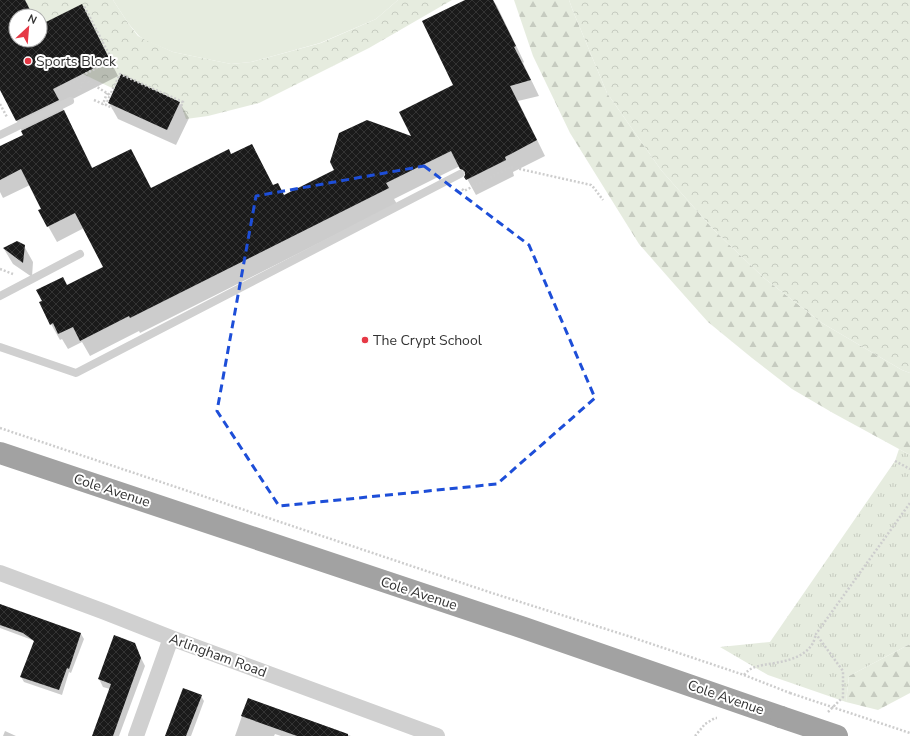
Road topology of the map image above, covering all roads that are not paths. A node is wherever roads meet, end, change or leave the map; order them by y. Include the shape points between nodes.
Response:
1 (70, 101) dead end
2 (0, 135) edge
3 (460, 174) dead end
4 (80, 254) dead end
5 (0, 296) edge
6 (0, 347) edge
7 (0, 453) edge
8 (0, 573) edge
9 (171, 638) junction
10 (136, 736) edge
11 (437, 736) edge
12 (837, 736) edge

1 - 2 lane
3 - 6 lane via 76,373
4 - 5 lane
7 - 12 highway, Cole Avenue, bridge via 524,628
8 - 9 street, Arlingham Road
9 - 10 street
9 - 11 street, Arlingham Road

